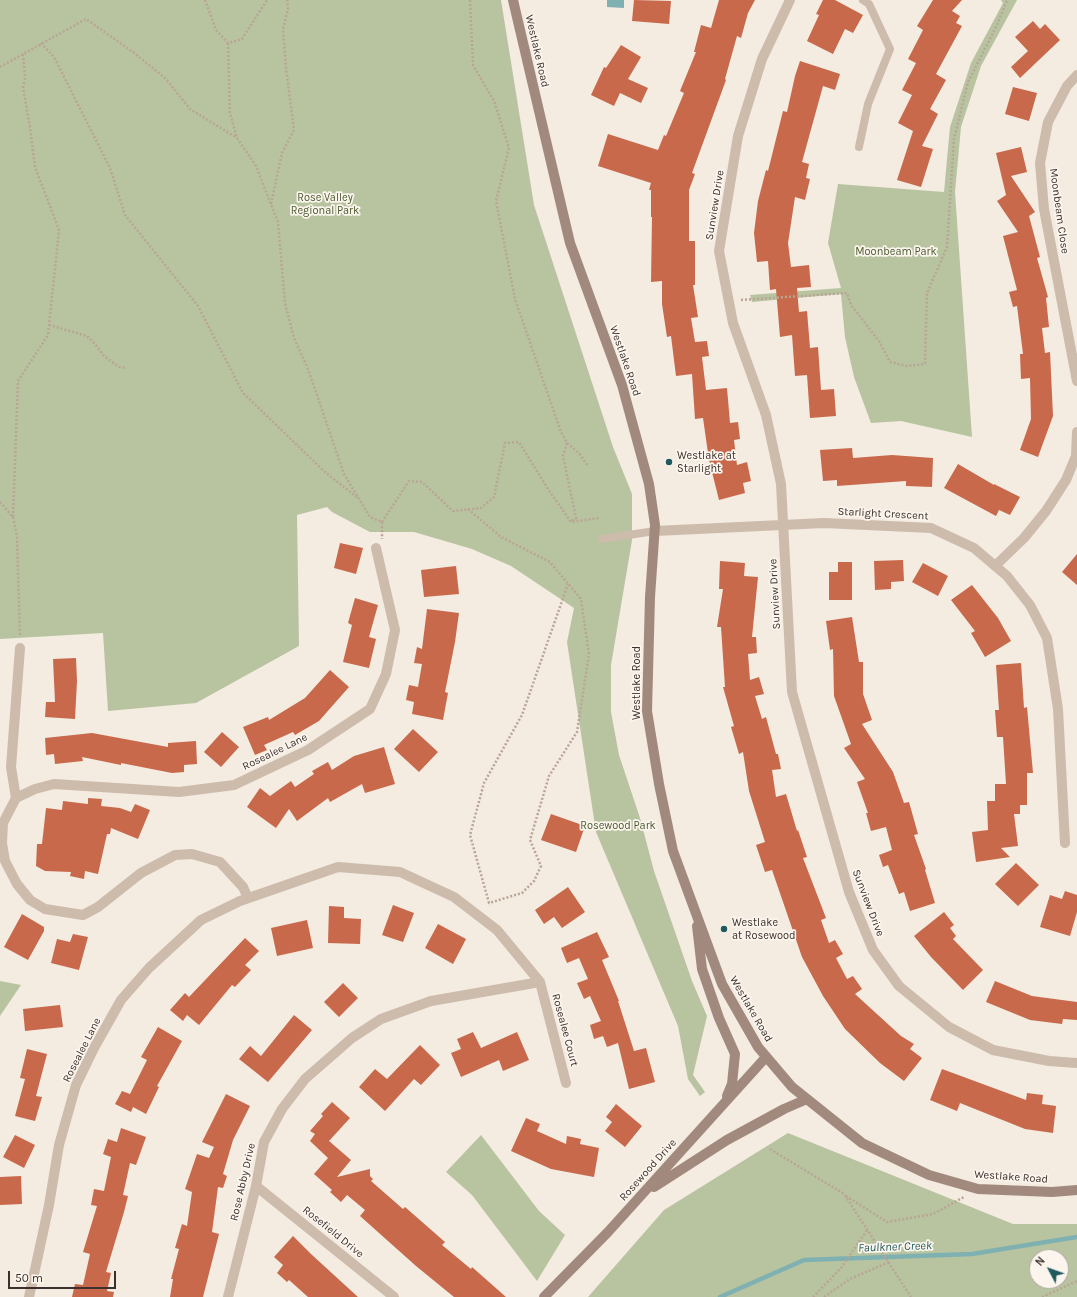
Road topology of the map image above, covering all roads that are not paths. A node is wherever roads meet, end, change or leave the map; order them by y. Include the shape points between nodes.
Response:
1 (513, 0) edge
2 (790, 0) edge
3 (864, 0) edge
4 (1077, 75) edge
5 (859, 147) dead end
6 (1077, 381) edge
7 (1077, 432) edge
8 (783, 525) junction
9 (655, 531) junction
10 (602, 539) dead end
11 (376, 548) road end
12 (996, 566) junction
13 (20, 648) road end
14 (16, 798) junction
15 (1065, 843) dead end
16 (248, 898) junction
17 (695, 910) junction
18 (540, 982) junction
19 (766, 1057) junction
20 (1077, 1063) edge
21 (566, 1083) dead end
22 (807, 1099) junction
23 (722, 1106) junction
24 (256, 1186) junction
25 (1077, 1190) edge
26 (642, 1194) junction
27 (29, 1297) edge
28 (228, 1297) edge
29 (394, 1297) edge
30 (544, 1297) edge

1 - 9 street, Westlake Road via 570,243 622,385 649,484
2 - 8 street, Sunview Drive via 762,59 738,136 719,251 734,323 766,415 781,484
3 - 5 lane via 870,4 890,49 868,104
4 - 6 street, Moonbeam Close via 1067,86 1048,122 1040,163 1044,209
7 - 12 street via 1076,456 1066,480 1046,511
8 - 9 street, Starlight Crescent
8 - 12 street, Starlight Crescent via 824,523 931,528 974,548
8 - 20 street, Sunview Drive via 792,692 849,892 873,950 899,986 949,1027 993,1050 1050,1061
9 - 10 lane
9 - 17 street, Westlake Road via 650,597 647,711 673,851
11 - 14 street, Rosealee Lane via 395,630 386,674 370,708 308,750 234,785 179,792 54,784
12 - 15 street, Starlight Crescent via 1030,605 1048,638 1058,709
13 - 14 street via 11,767
14 - 16 street via 3,823 2,844 5,861 17,884 30,900 45,909 83,915 98,907 141,873 175,855 186,854 220,862 243,887
16 - 18 street, Rosealee Lane via 338,867 400,872 454,897 497,930
16 - 27 street, Rosealee Lane via 201,920 155,962 121,1000 76,1085 59,1145
17 - 19 street, Westlake Road via 722,984
17 - 23 street via 702,968 719,1018 735,1054 732,1084
18 - 21 street, Rosealee Court
18 - 24 street, Rose Abby Drive via 431,1001 381,1019 352,1038 305,1079 282,1109 264,1142
19 - 22 street, Westlake Road via 792,1087
19 - 23 street, Rosewood Drive
22 - 25 street, Westlake Road via 862,1143 929,1175 978,1189 1052,1192
22 - 26 street via 727,1140
23 - 26 street, Rosewood Drive
24 - 28 street, Rose Abby Drive
24 - 29 street, Rosefield Drive
26 - 30 street, Rosewood Drive

